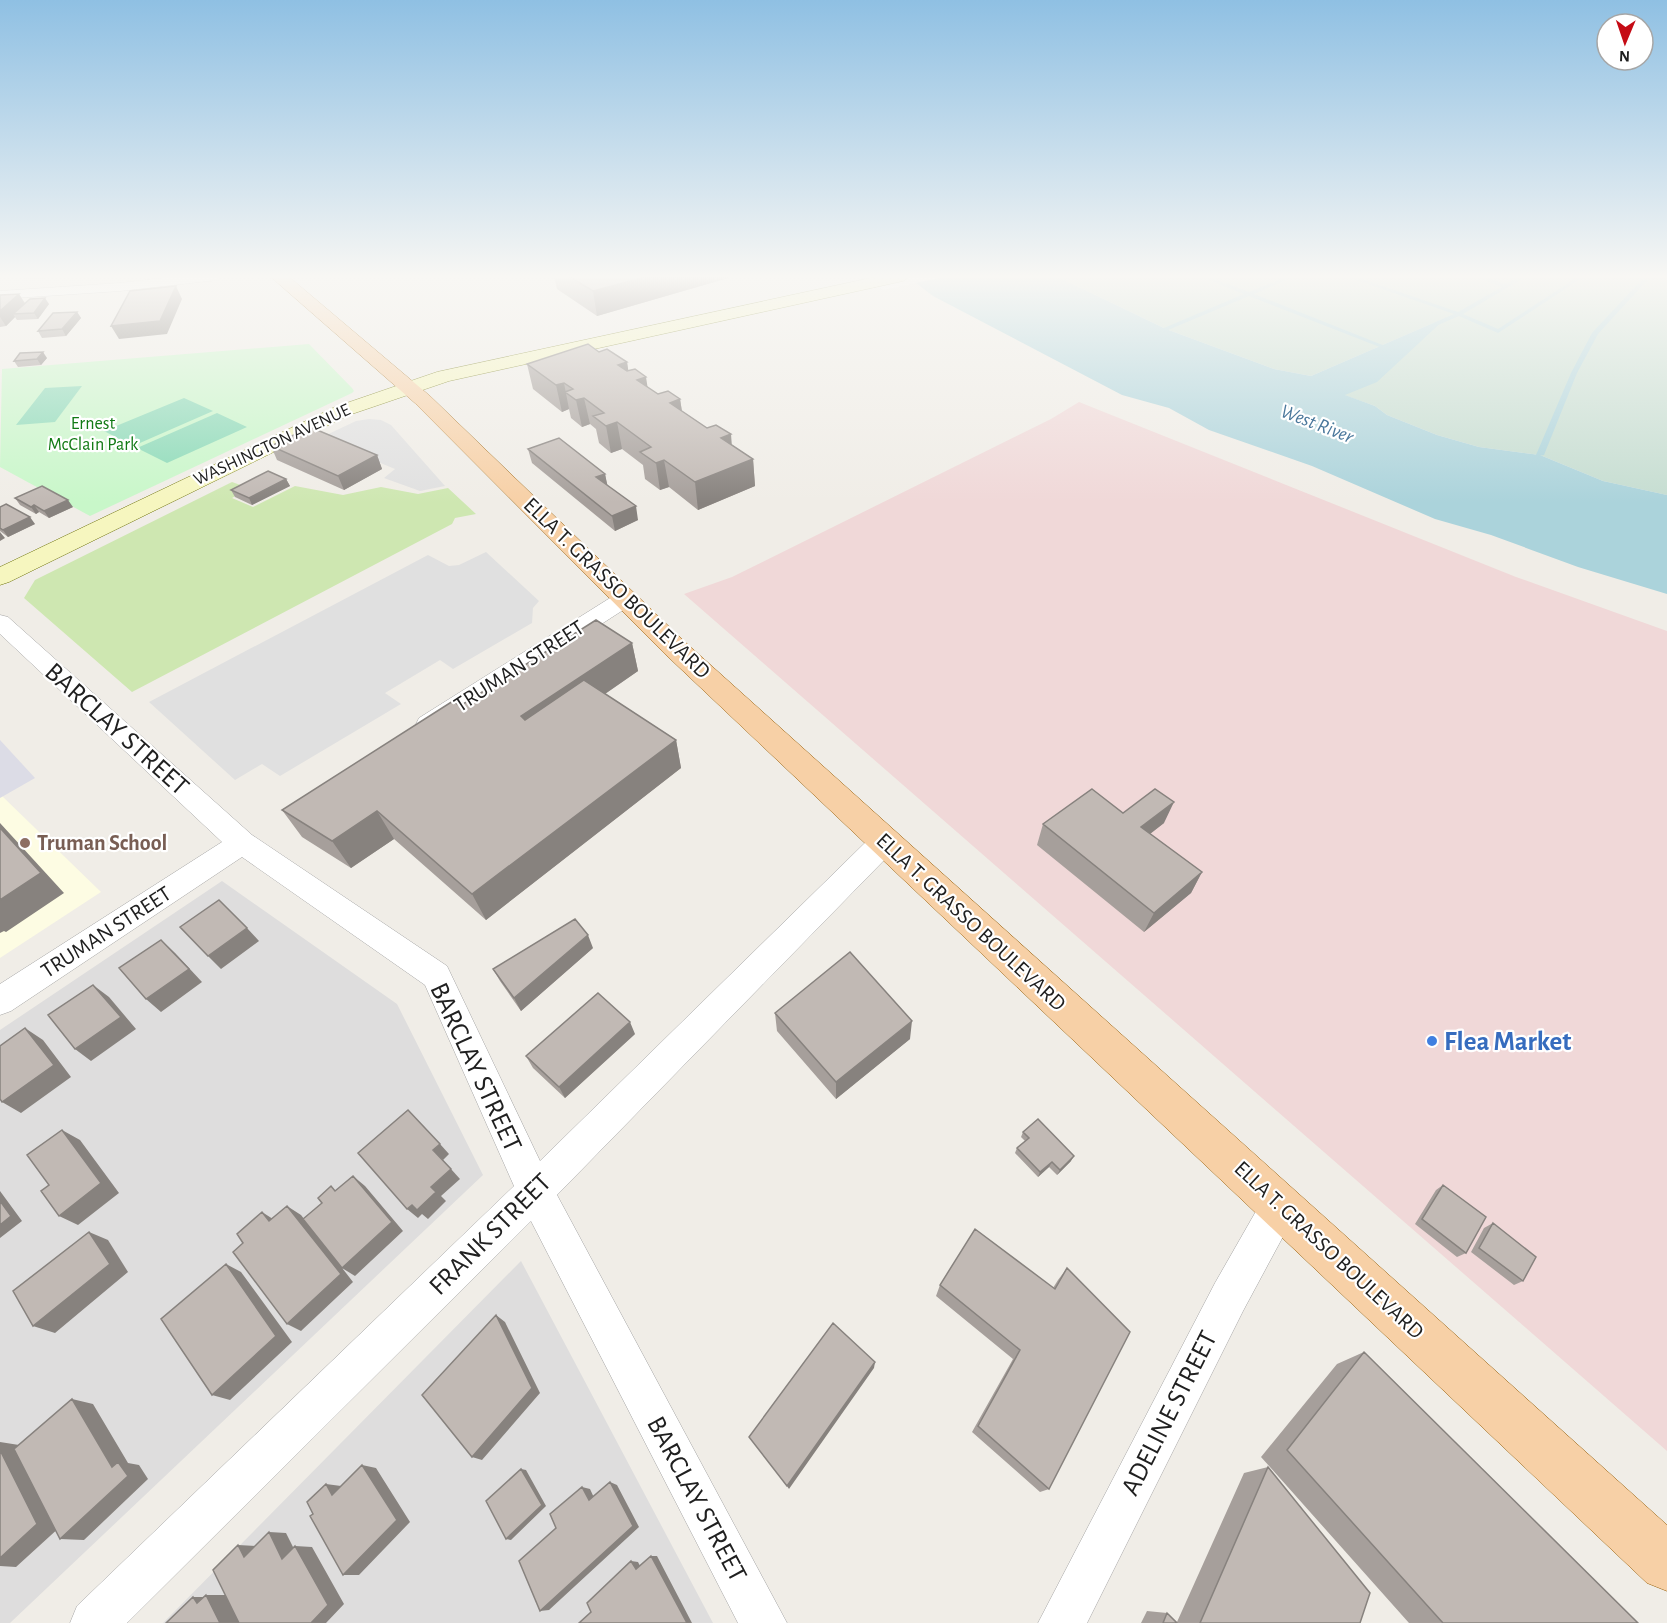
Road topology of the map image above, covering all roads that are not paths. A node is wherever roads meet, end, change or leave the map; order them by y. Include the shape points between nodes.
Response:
1 (367, 352) edge
2 (556, 352) edge
3 (409, 387) junction
4 (0, 577) edge
5 (626, 598) junction
6 (0, 622) edge
7 (409, 736) edge
8 (884, 842) junction
9 (242, 843) junction
10 (0, 1001) edge
11 (535, 1191) junction
12 (1280, 1205) junction
13 (1667, 1563) edge
14 (94, 1623) edge
15 (763, 1623) edge
16 (1062, 1623) edge

1 - 3 main road, ELLA T. GRASSO BOULEVARD
2 - 3 main road, WASHINGTON AVENUE
3 - 4 main road, WASHINGTON AVENUE via 319,421
3 - 5 main road, ELLA T. GRASSO BOULEVARD
5 - 7 street, TRUMAN STREET
5 - 8 main road, ELLA T. GRASSO BOULEVARD
6 - 9 street, BARCLAY STREET
8 - 11 street, FRANK STREET
8 - 12 main road, ELLA T. GRASSO BOULEVARD
9 - 10 street, TRUMAN STREET
9 - 11 street, BARCLAY STREET via 436,976
11 - 14 street, FRANK STREET
11 - 15 street, BARCLAY STREET
12 - 13 main road, ELLA T. GRASSO BOULEVARD
12 - 16 street, ADELINE STREET

